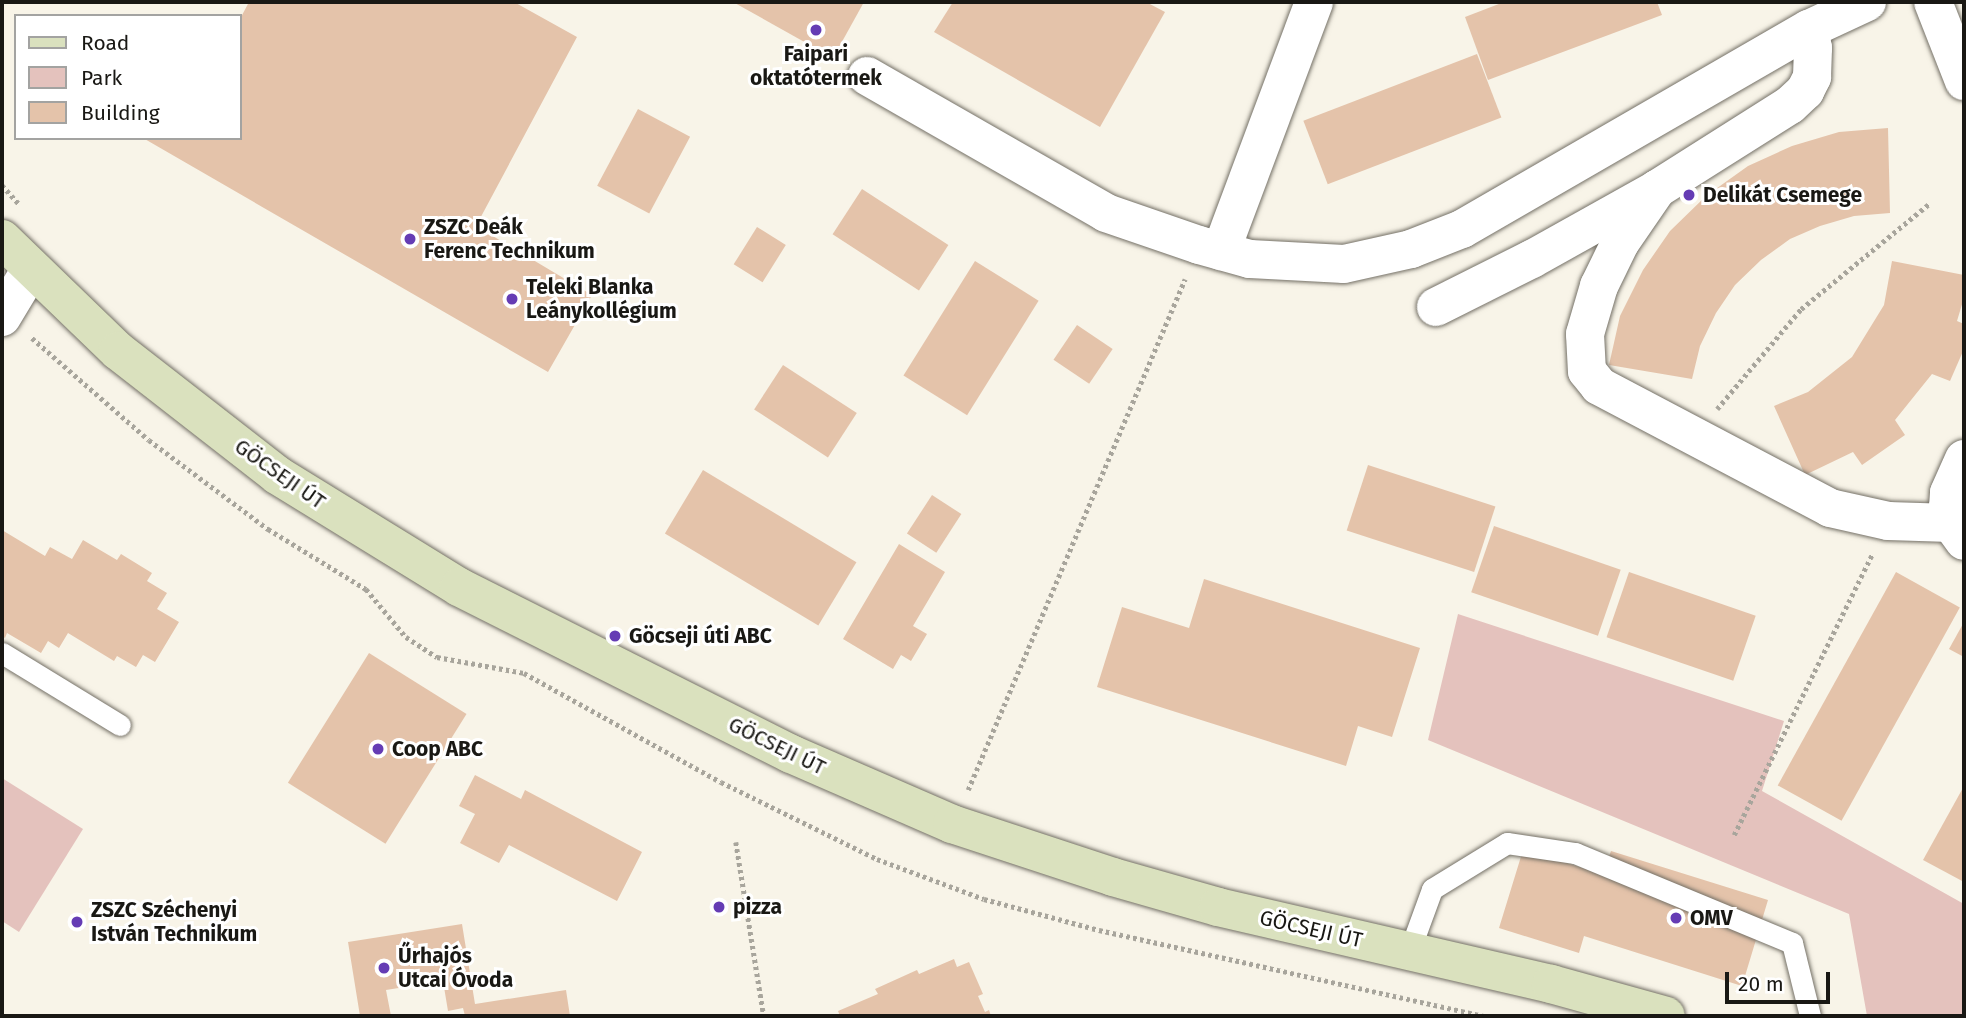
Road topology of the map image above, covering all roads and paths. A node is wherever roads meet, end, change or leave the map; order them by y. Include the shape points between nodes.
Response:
1 (1314, 2) edge
2 (1867, 2) edge
3 (1933, 2) edge
4 (1809, 29) junction
5 (867, 76) dead end
6 (1964, 81) edge
7 (1657, 189) junction
8 (1930, 203) dead end
9 (2, 239) edge
10 (1210, 248) junction
11 (31, 269) junction
12 (1436, 307) dead end
13 (2, 317) edge
14 (1694, 437) junction
15 (1964, 459) edge
16 (1888, 522) junction
17 (1958, 532) edge
18 (2, 653) edge
19 (120, 725) dead end
20 (968, 791) dead end
21 (1734, 835) dead end
22 (736, 842) dead end
23 (1409, 952) junction
24 (764, 1016) edge
25 (1666, 1016) edge
26 (1810, 1016) edge

1 - 10 street
2 - 4 street
3 - 6 street
4 - 7 street via 1812,77 1805,91
4 - 10 street via 1512,202 1411,249 1320,265 1250,259
5 - 10 street via 1106,213
7 - 12 street
7 - 14 street via 1620,243 1599,286 1584,354 1587,372 1599,386
8 - 14 path via 1801,309
9 - 11 main road, GÖCSEJI ÚT
10 - 20 path
11 - 13 street
11 - 23 main road, GÖCSEJI ÚT via 118,351 277,475 459,587 791,754 1007,845 1218,907
14 - 16 street via 1830,508
15 - 17 street via 1949,493
16 - 17 street
16 - 21 path
18 - 19 lane
22 - 24 path
23 - 25 main road, GÖCSEJI ÚT
23 - 26 lane via 1432,889 1507,843 1575,853 1792,943

